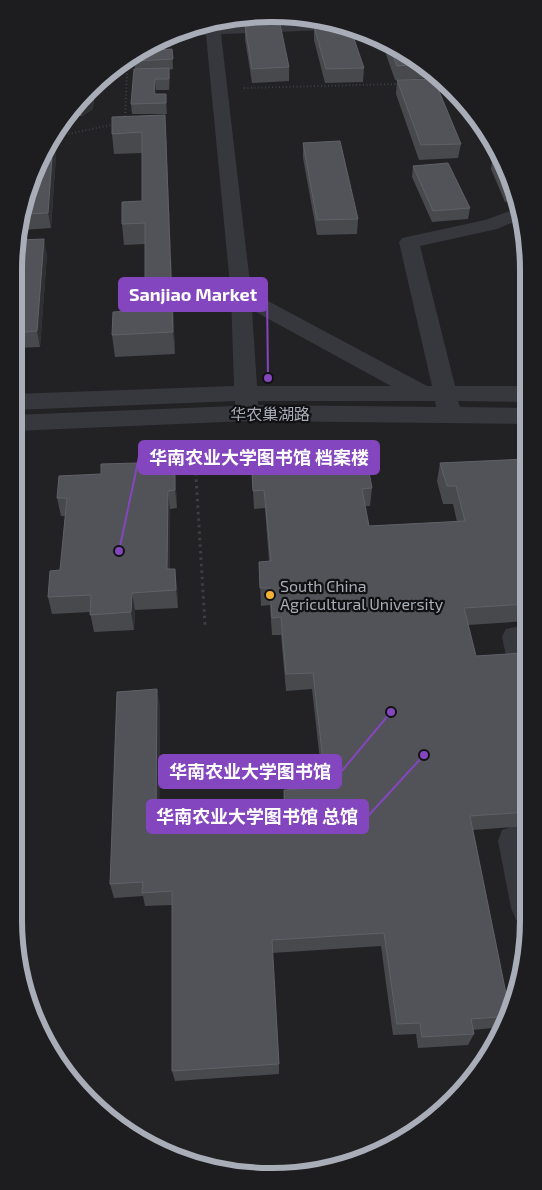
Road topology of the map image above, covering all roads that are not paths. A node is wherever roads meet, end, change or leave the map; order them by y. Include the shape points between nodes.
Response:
1 (308, 26) edge
2 (213, 29) edge
3 (215, 29) edge
4 (513, 215) edge
5 (241, 295) junction
6 (520, 394) edge
7 (439, 401) junction
8 (22, 402) edge
9 (247, 403) junction
10 (520, 415) edge
11 (22, 422) edge
12 (520, 637) edge
13 (520, 652) edge
14 (520, 841) edge
15 (520, 870) edge

1 - 3 street
2 - 5 street
4 - 7 street via 490,225 409,242
5 - 7 street
5 - 9 street
6 - 7 street, 华农巢湖路
7 - 9 street, 华农巢湖路
7 - 9 street, 华农巢湖路
7 - 10 street, 华农巢湖路
8 - 9 street, 华农巢湖路
9 - 11 street, 华农巢湖路
12 - 13 street via 516,637
14 - 15 street via 514,841

